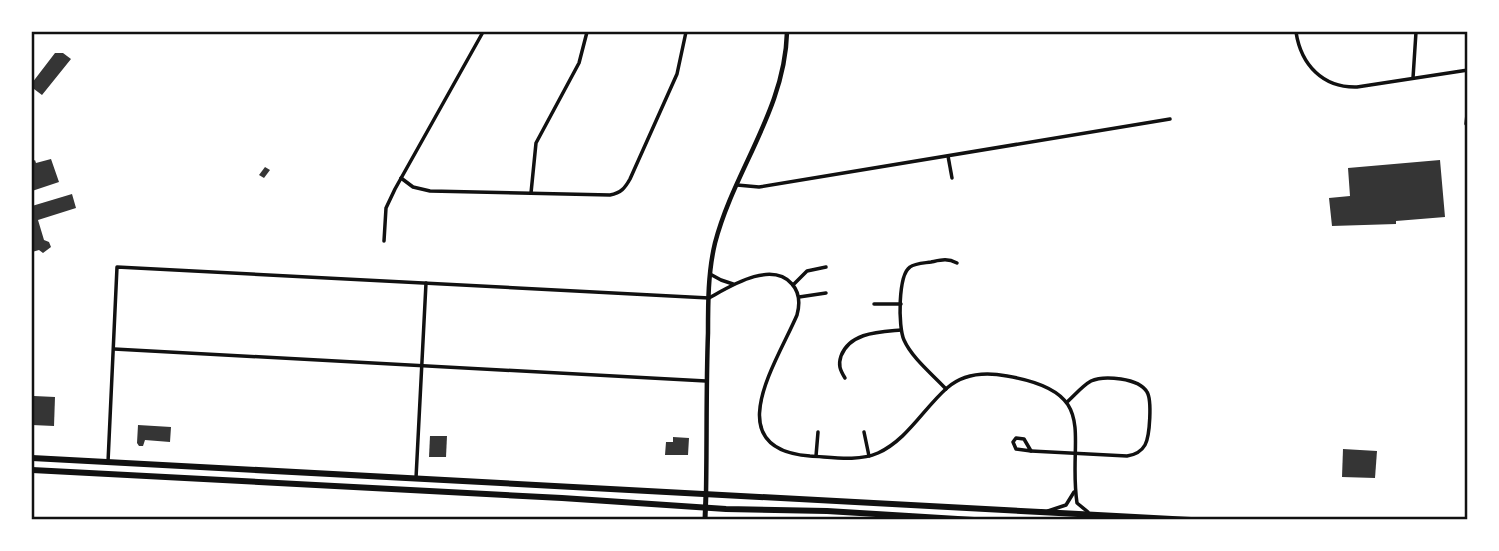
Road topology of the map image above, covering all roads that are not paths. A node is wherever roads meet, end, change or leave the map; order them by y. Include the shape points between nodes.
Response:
1 (483, 32) edge
2 (587, 32) edge
3 (686, 32) edge
4 (787, 32) edge
5 (1296, 32) edge
6 (1416, 32) edge
7 (1468, 70) edge
8 (1413, 79) junction
9 (1468, 105) edge
10 (1170, 119) dead end
11 (1466, 124) edge
12 (948, 156) junction
13 (401, 178) junction
14 (952, 178) dead end
15 (737, 185) junction
16 (531, 193) junction
17 (384, 242) dead end
18 (957, 262) dead end
19 (826, 267) dead end
20 (710, 274) junction
21 (426, 283) junction
22 (735, 284) junction
23 (793, 285) junction
24 (825, 293) dead end
25 (799, 297) junction
26 (709, 298) junction
27 (874, 304) dead end
28 (901, 304) junction
29 (901, 330) junction
30 (113, 349) junction
31 (422, 366) junction
32 (845, 378) dead end
33 (706, 381) junction
34 (946, 389) junction
35 (1066, 402) junction
36 (817, 432) dead end
37 (863, 432) dead end
38 (1031, 451) junction
39 (1076, 453) junction
40 (816, 456) junction
41 (869, 456) junction
42 (32, 458) edge
43 (108, 462) junction
44 (32, 470) edge
45 (416, 478) junction
46 (1075, 490) junction
47 (706, 493) junction
48 (705, 508) junction
49 (1047, 511) junction
50 (1091, 514) junction
51 (705, 520) edge
52 (974, 520) edge
53 (1191, 520) edge

1 - 13 street
2 - 16 street via 579,63 536,143
3 - 16 street via 677,74 622,190 610,195
4 - 15 street via 776,95
5 - 8 street via 1309,66 1336,85 1357,88
6 - 8 street
7 - 8 street
9 - 11 street
10 - 12 street
12 - 14 street
12 - 15 street via 759,187
13 - 16 street via 430,191
13 - 17 street via 386,208
15 - 20 street via 721,225
18 - 28 street via 948,259 911,266 902,283
19 - 23 street via 807,271
20 - 22 street
20 - 26 street
21 - 26 street
21 - 30 street via 117,267
21 - 31 street
22 - 23 street via 769,275
22 - 26 street
23 - 25 street
24 - 25 street
25 - 40 street via 797,316 758,412 766,436 777,447
26 - 33 street
27 - 28 street
28 - 29 street
29 - 32 street via 864,335 850,344 840,360
29 - 34 street via 904,341
30 - 31 street
30 - 43 street
31 - 33 street
31 - 45 street
33 - 47 street
34 - 35 street via 970,375 987,373 1043,384
34 - 41 street via 897,441
35 - 39 street via 1077,429
35 - 39 street via 1098,379 1136,382 1149,397 1148,434 1139,452 1127,456
36 - 40 street
37 - 41 street
38 - 38 street via 1024,439 1013,442 1016,449
38 - 39 street
39 - 46 street
40 - 41 street
42 - 43 highway
43 - 45 highway
44 - 48 highway
45 - 47 highway
46 - 49 street via 1066,505
46 - 50 street via 1079,506
47 - 48 main road
47 - 49 highway
48 - 51 main road
48 - 52 highway
49 - 50 highway
50 - 53 highway

